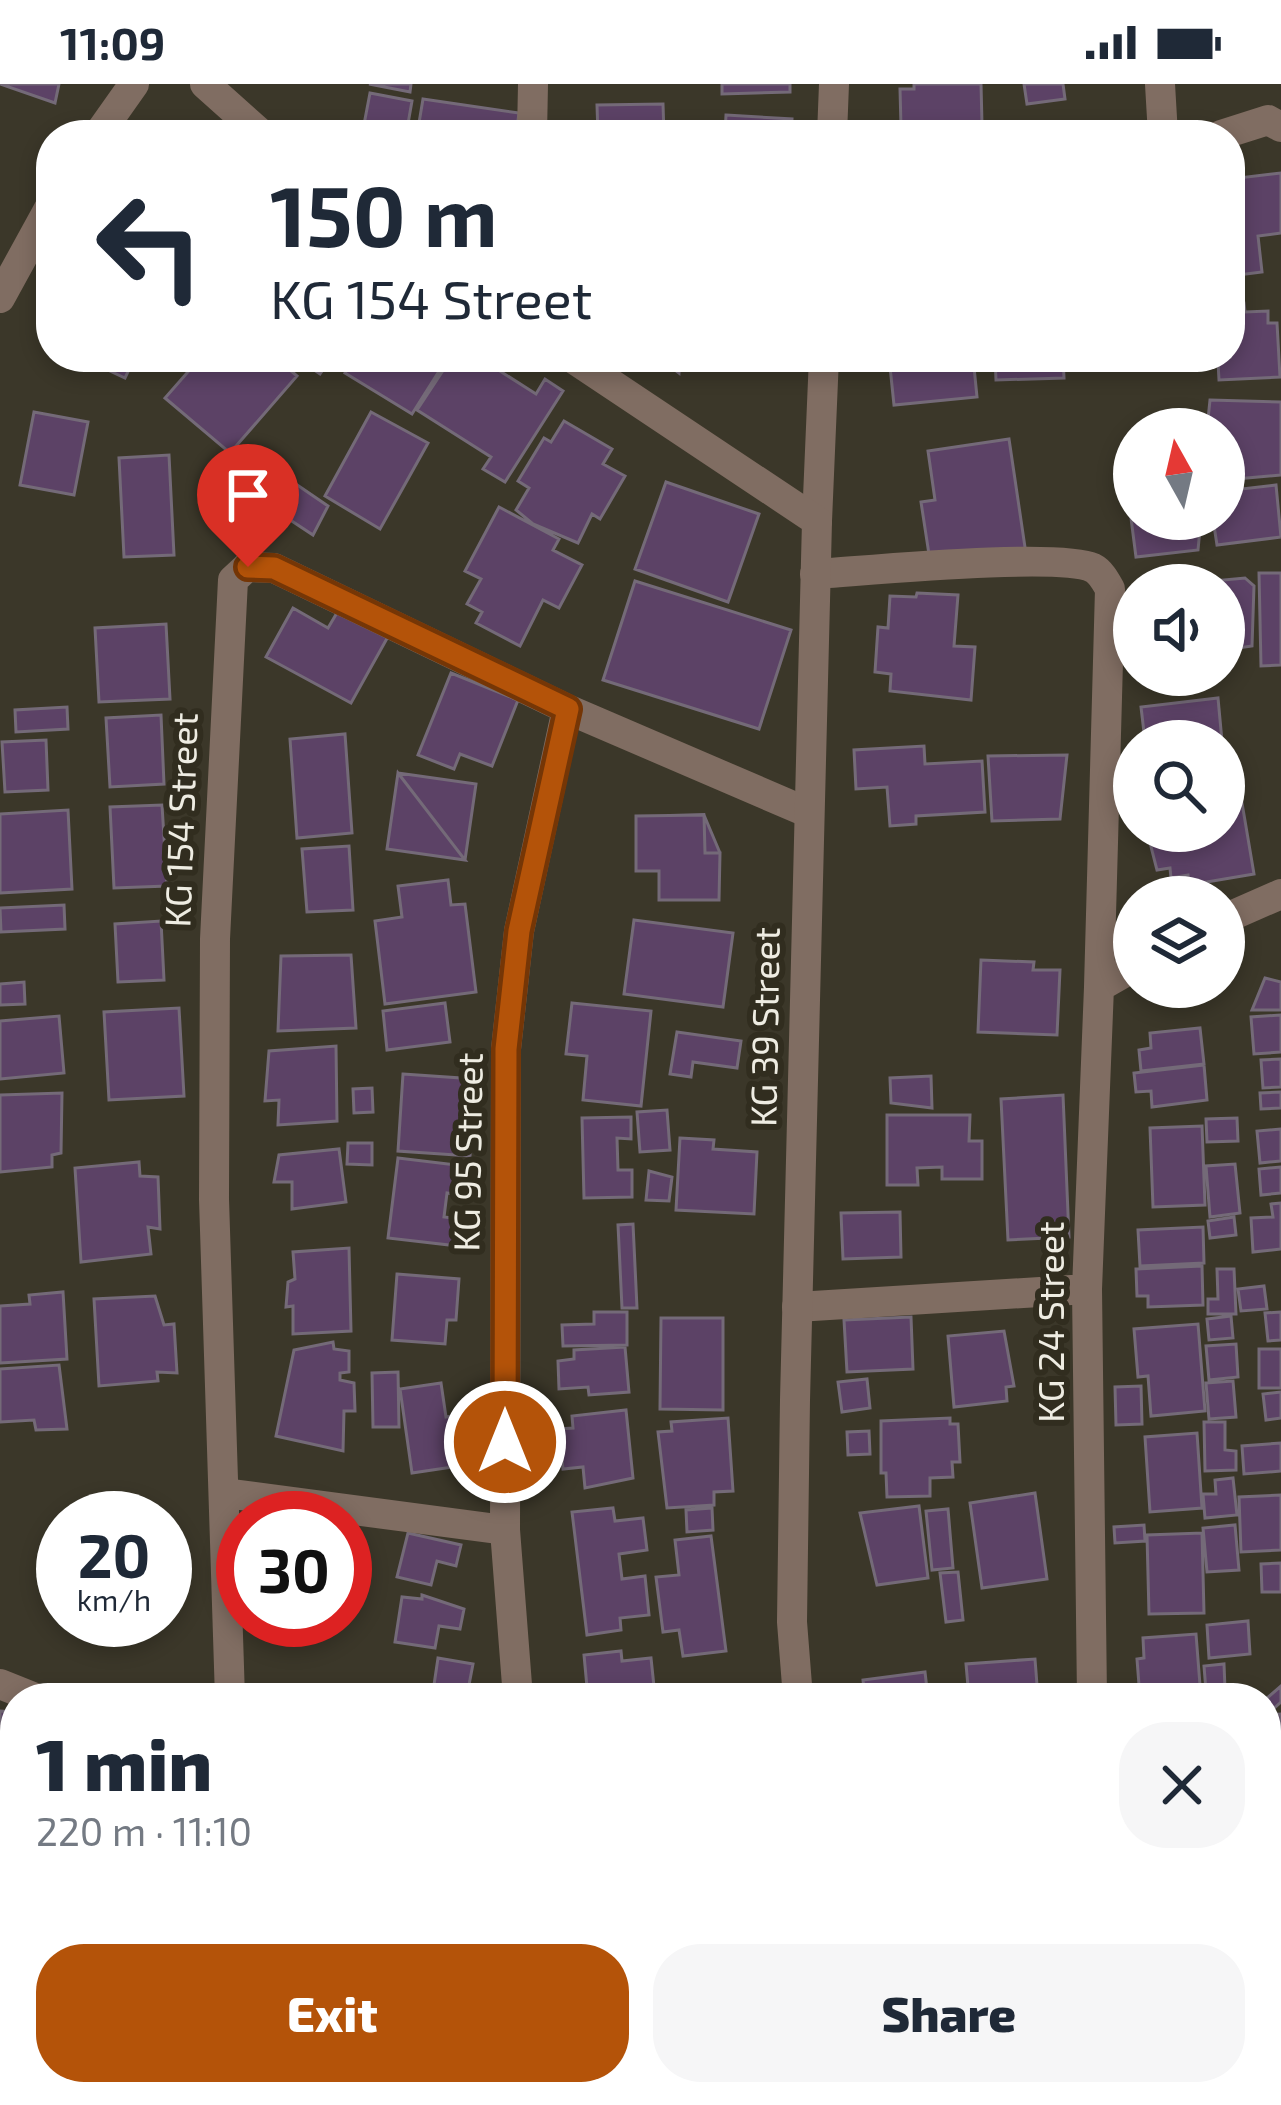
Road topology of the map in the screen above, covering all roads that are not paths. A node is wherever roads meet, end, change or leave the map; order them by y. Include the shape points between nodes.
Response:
1 (134, 84) edge
2 (205, 84) edge
3 (533, 84) edge
4 (834, 84) edge
5 (1160, 84) edge
6 (109, 120) edge
7 (245, 120) edge
8 (532, 120) edge
9 (833, 120) edge
10 (1162, 120) edge
11 (1245, 127) edge
12 (1281, 127) edge
13 (36, 232) edge
14 (0, 298) edge
15 (594, 372) edge
16 (823, 372) edge
17 (817, 521) junction
18 (814, 574) junction
19 (568, 709) junction
20 (809, 813) junction
21 (1281, 894) edge
22 (1245, 910) edge
23 (1113, 979) edge
24 (1099, 987) junction
25 (1088, 1289) junction
26 (797, 1307) junction
27 (225, 1491) edge
28 (372, 1512) edge
29 (505, 1530) junction
30 (229, 1647) edge
31 (230, 1683) edge
32 (517, 1683) edge
33 (797, 1683) edge
34 (1092, 1683) edge

1 - 6 street
2 - 7 street
3 - 8 street
4 - 9 street
5 - 10 street
11 - 12 street via 1268,120
13 - 14 street
15 - 17 street
16 - 17 street, KG 39 Street
17 - 18 street, KG 39 Street
18 - 20 street, KG 39 Street
18 - 24 street, KG 24 Street via 1005,564 1078,566 1101,575 1110,589
19 - 20 street, KG 154 Street
19 - 27 street, KG 154 Street via 274,568 248,567 233,580 215,939
19 - 29 street, KG 95 Street via 523,910 506,1049
20 - 26 street, KG 39 Street
21 - 22 street
23 - 24 street
24 - 25 street, KG 24 Street
25 - 26 street
25 - 34 street, KG 24 Street
26 - 33 street, KG 39 Street
28 - 29 street
29 - 32 street, KG 95 Street
30 - 31 street, KG 154 Street

